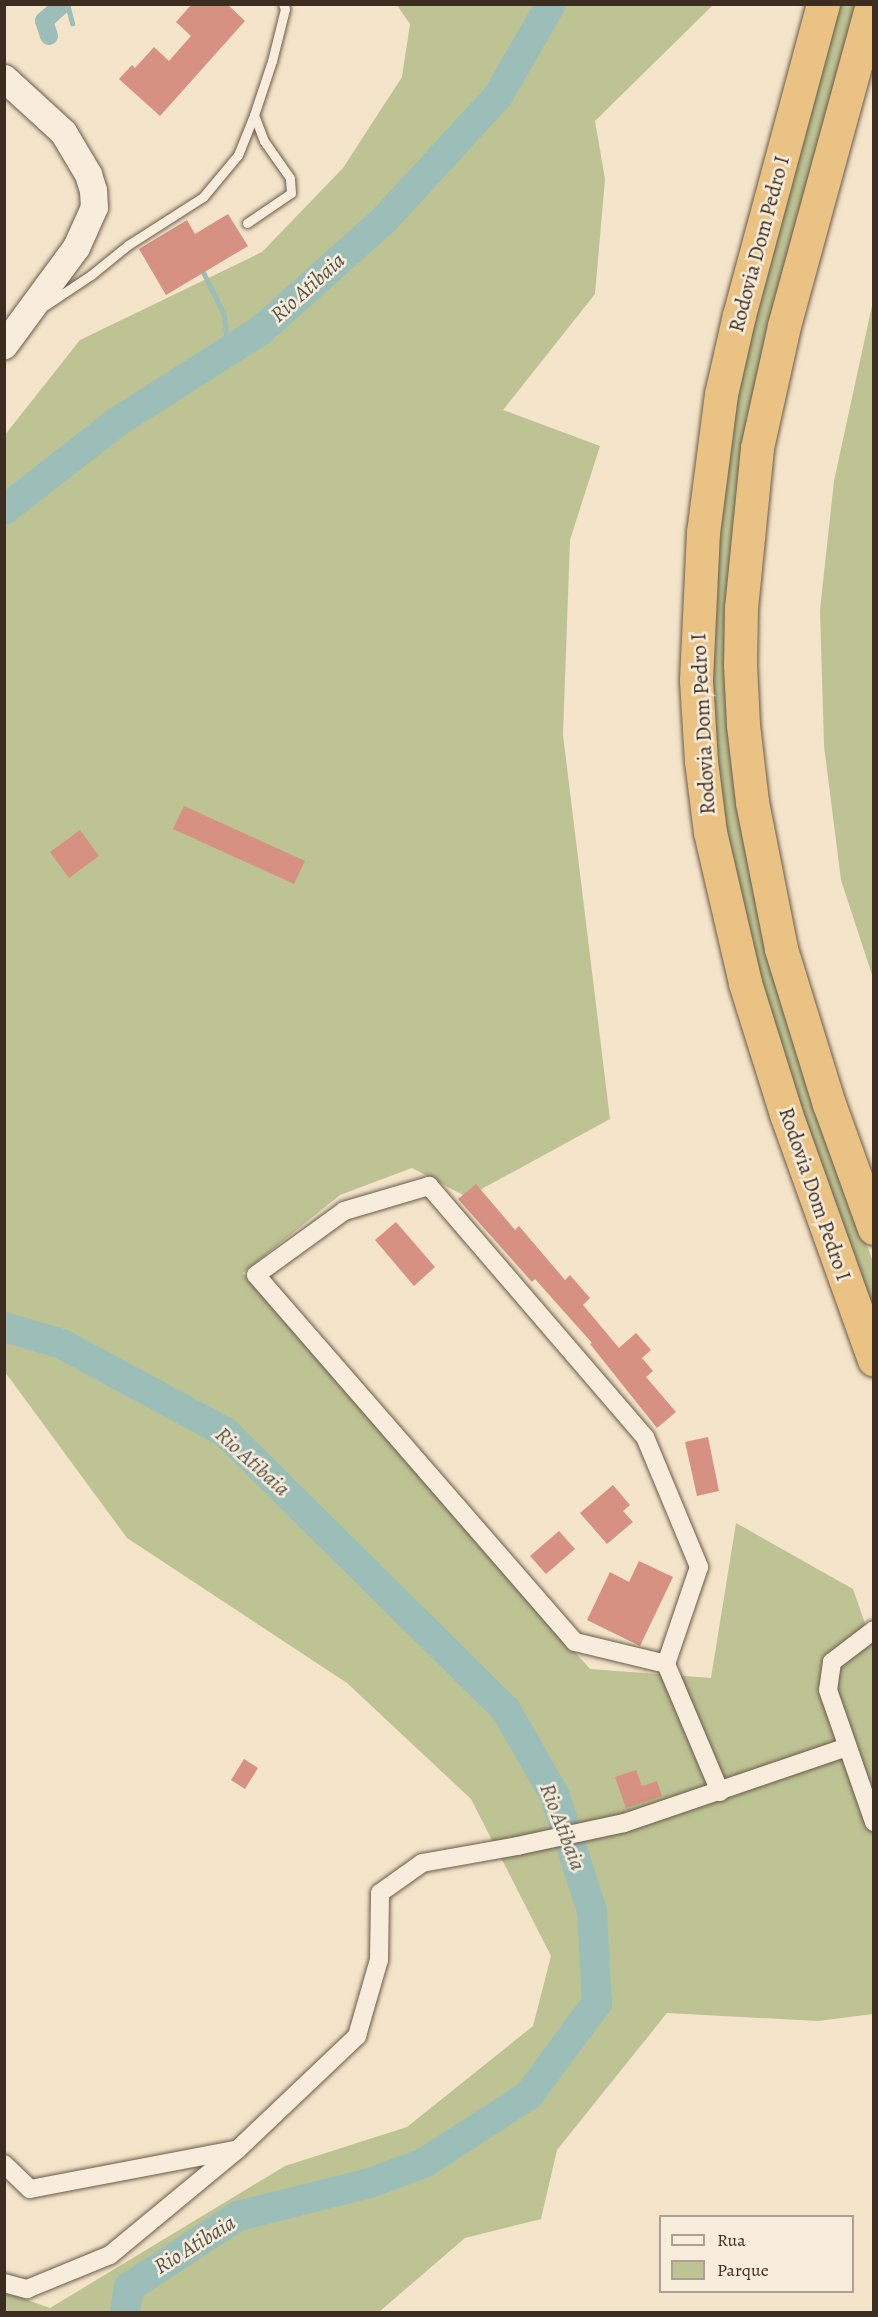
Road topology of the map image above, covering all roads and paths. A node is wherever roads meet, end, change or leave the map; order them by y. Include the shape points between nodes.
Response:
1 (283, 4) edge
2 (824, 4) edge
3 (872, 4) edge
4 (4, 78) edge
5 (254, 115) junction
6 (247, 223) dead end
7 (21, 322) junction
8 (4, 345) edge
9 (873, 1228) edge
10 (873, 1360) edge
11 (873, 1630) edge
12 (666, 1664) junction
13 (847, 1747) junction
14 (720, 1792) junction
15 (873, 1822) edge
16 (237, 2150) junction
17 (4, 2164) edge
18 (4, 2283) edge

1 - 5 lane via 272,61
2 - 10 highway, Rodovia Dom Pedro I via 721,394 703,532 696,680 710,832 743,973 786,1114
3 - 9 highway, Rodovia Dom Pedro I via 784,326 757,448 741,608 740,665 752,802 781,949 825,1094
4 - 7 street via 63,132 81,159 93,190 94,207 85,230
5 - 6 lane via 264,141 290,178 291,193
5 - 7 lane via 238,155 202,197
7 - 8 street
11 - 13 street via 832,1662 828,1675 828,1690
12 - 12 street via 699,1566 645,1437 429,1186 344,1211 256,1275 575,1642
12 - 14 street
13 - 14 street
13 - 15 street
14 - 16 street via 624,1823 422,1863 380,1893 379,1960 357,2036
16 - 17 street via 30,2189
16 - 18 street via 110,2254 27,2289

